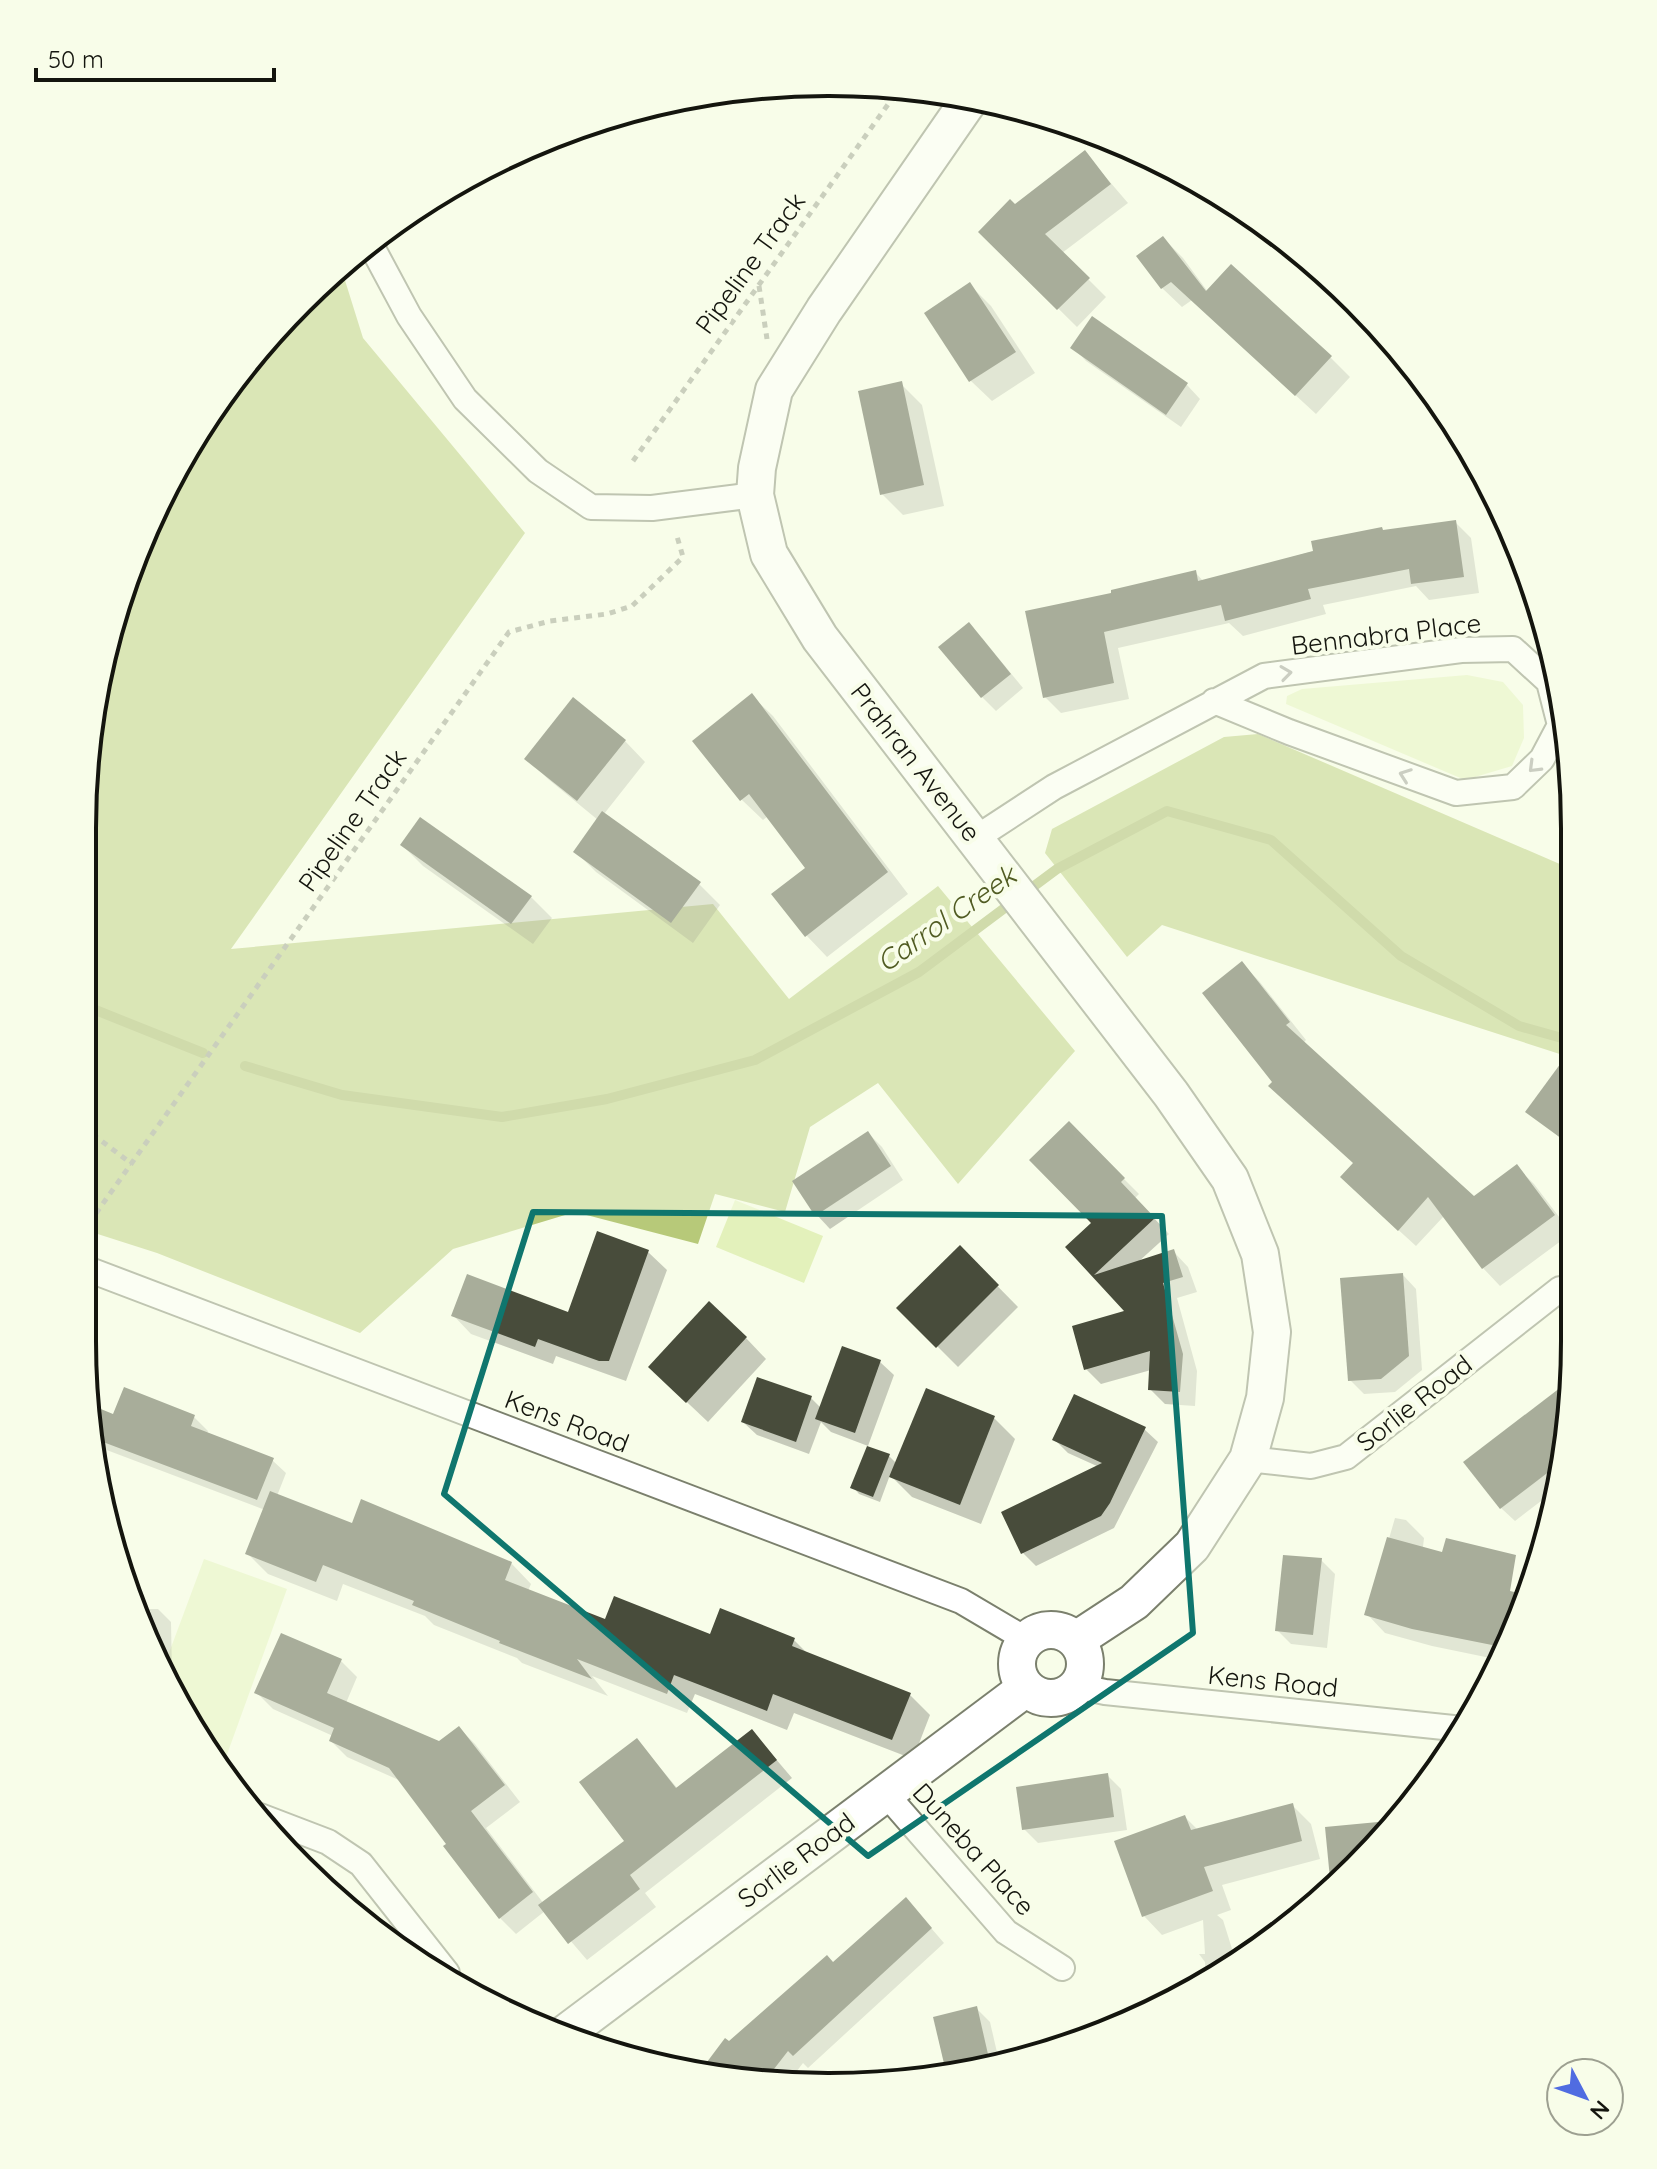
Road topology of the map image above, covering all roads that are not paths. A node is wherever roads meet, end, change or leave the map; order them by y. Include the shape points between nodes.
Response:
1 (963, 109) edge
2 (375, 253) edge
3 (755, 495) junction
4 (1545, 679) edge
5 (1214, 701) junction
6 (1555, 734) edge
7 (976, 838) junction
8 (96, 1272) edge
9 (1560, 1289) dead end
10 (1248, 1459) junction
11 (1027, 1640) junction
12 (1076, 1640) junction
13 (1077, 1686) junction
14 (1026, 1688) junction
15 (1450, 1728) edge
16 (885, 1793) junction
17 (278, 1823) edge
18 (436, 1958) edge
19 (1062, 1968) dead end
20 (583, 2030) edge

1 - 3 street, Prahran Avenue via 774,390
2 - 3 street via 409,316 465,399 538,471 591,507 669,506
3 - 7 street, Prahran Avenue via 769,554 820,638
5 -> 4 street, Bennabra Place via 1264,676 1461,650 1513,649
6 -> 5 street, Bennabra Place via 1542,759 1513,787 1456,793
5 - 7 street, Bennabra Place via 1054,787
7 - 10 street, Prahran Avenue via 1230,1179 1260,1254 1272,1332 1265,1398
8 - 11 street, Kens Road via 961,1601
9 - 10 street, Sorlie Road via 1346,1457 1311,1466
10 - 12 street, Prahran Avenue via 1192,1546 1134,1602
11 - 12 street via 1054,1630
11 - 14 street via 1017,1664
12 - 13 street via 1085,1663
13 - 14 street via 1064,1696 1048,1698
13 - 15 street, Kens Road
14 - 16 street, Sorlie Road
16 - 19 street, Duneba Place via 1006,1932
16 - 20 street, Sorlie Road
17 - 18 street via 328,1842 361,1864

